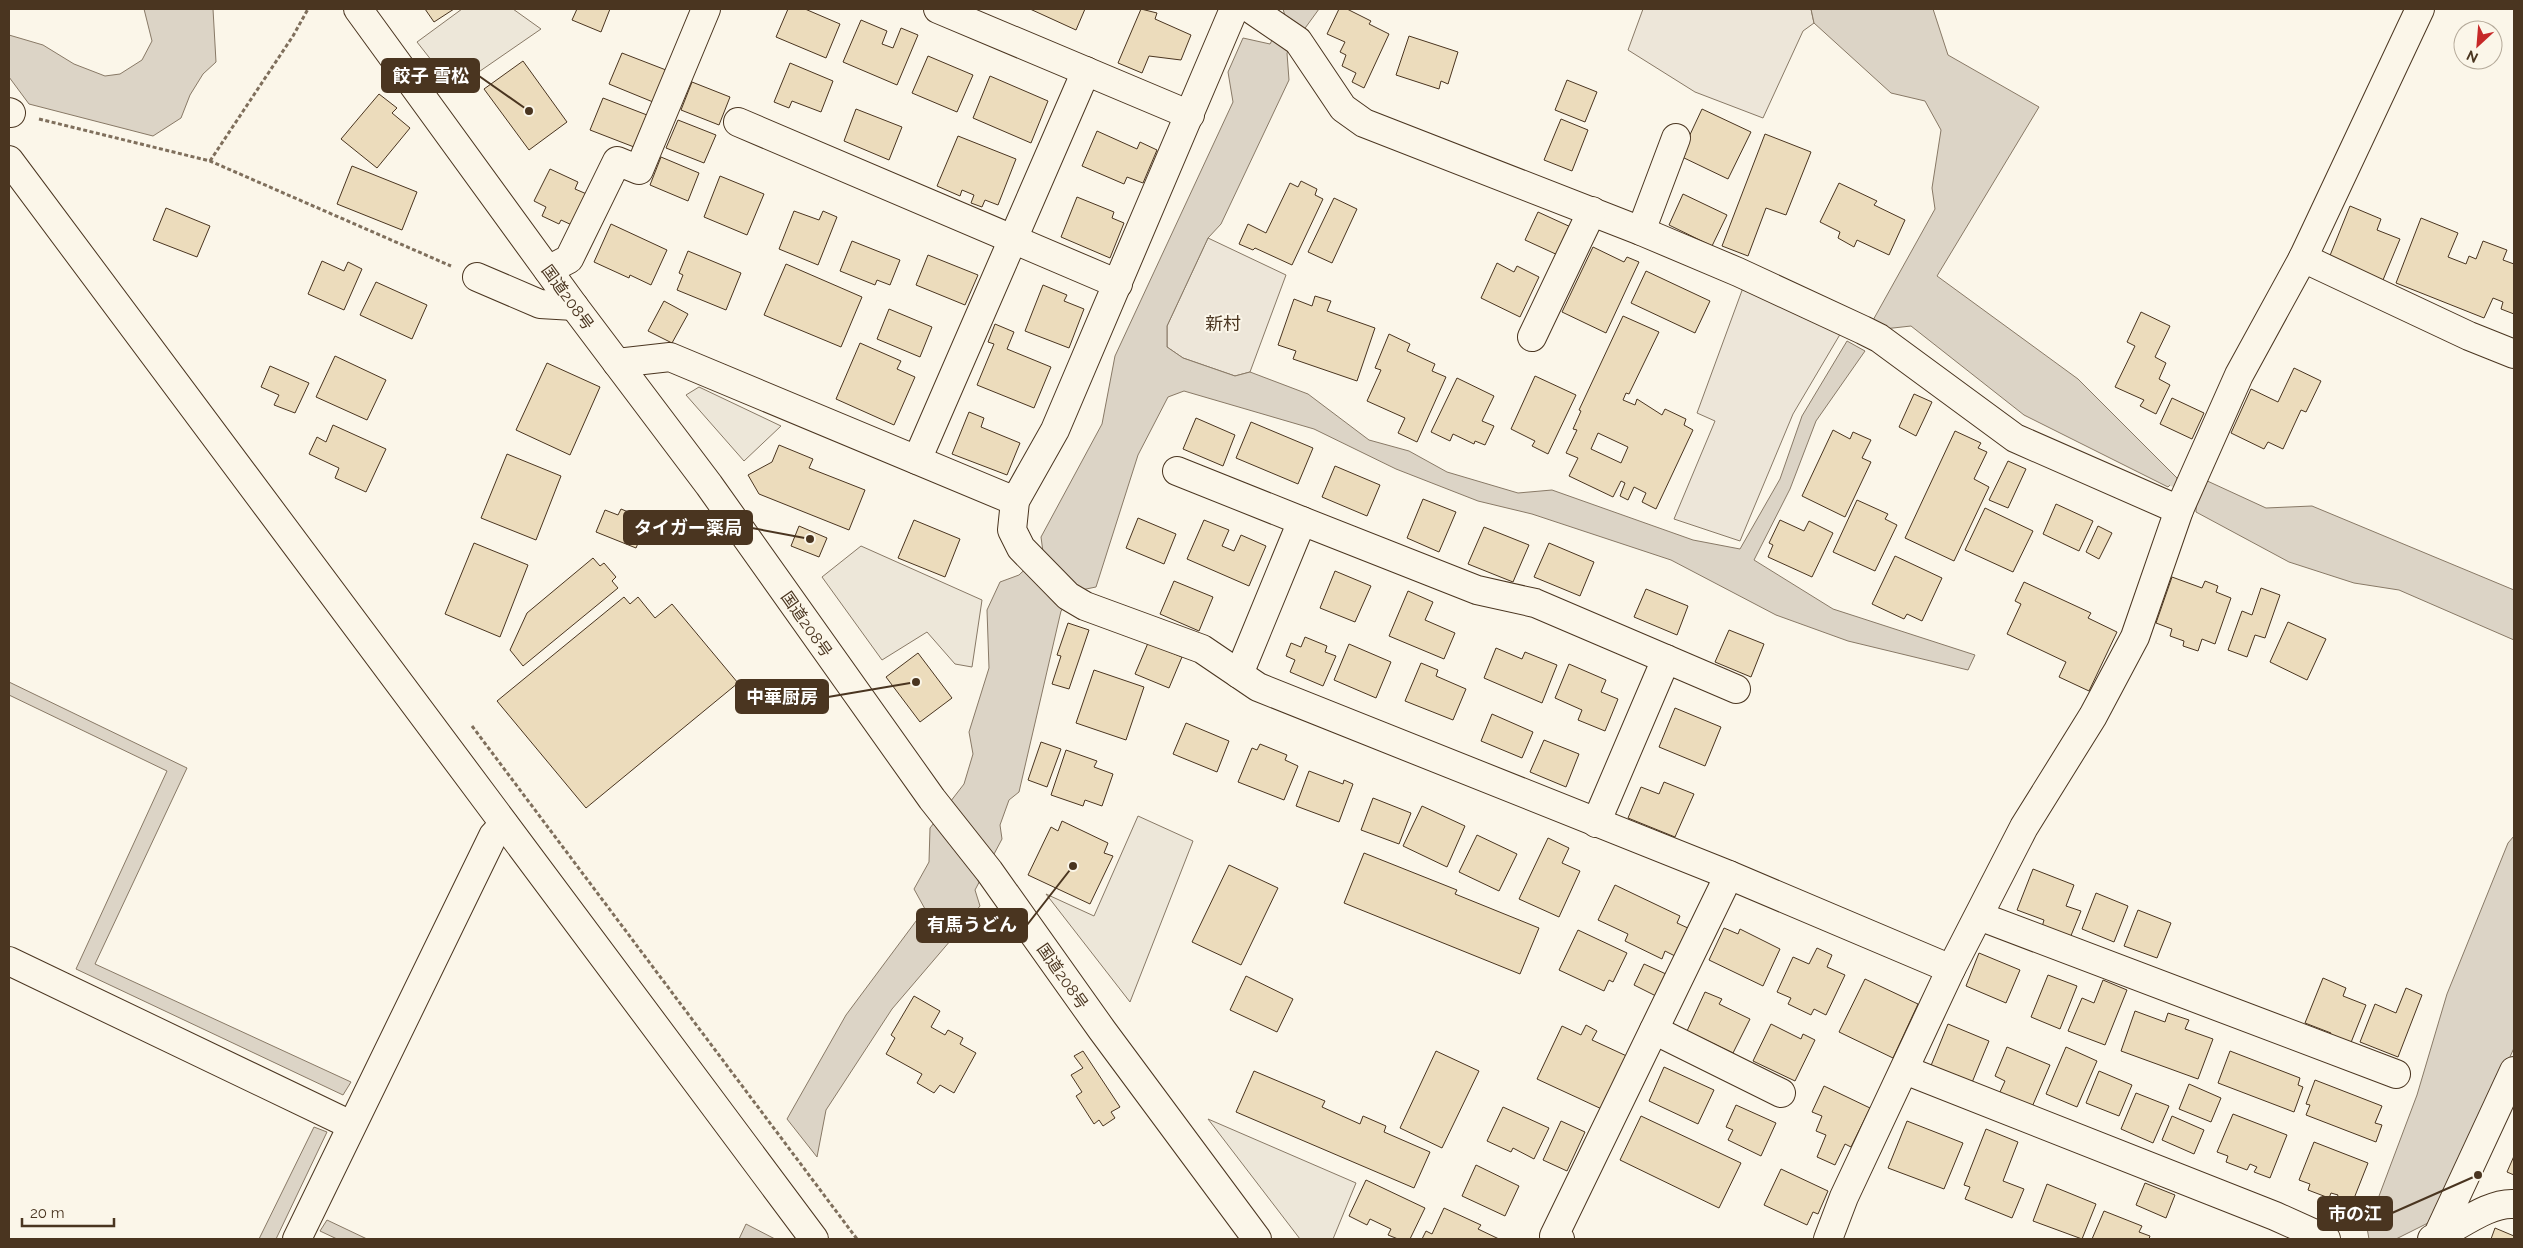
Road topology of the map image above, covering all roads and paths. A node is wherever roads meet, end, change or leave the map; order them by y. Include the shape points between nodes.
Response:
1 (308, 9) edge
2 (358, 9) edge
3 (706, 9) edge
4 (938, 9) edge
5 (1234, 9) edge
6 (1251, 9) edge
7 (2420, 9) edge
8 (1086, 71) junction
9 (10, 113) edge
10 (1190, 115) junction
11 (738, 122) dead end
12 (1676, 138) dead end
13 (9, 160) edge
14 (210, 161) junction
15 (1592, 211) junction
16 (1641, 231) junction
17 (1013, 239) junction
18 (2303, 258) junction
19 (548, 270) junction
20 (477, 277) joint
21 (1118, 284) junction
22 (574, 306) junction
23 (1532, 337) dead end
24 (2514, 354) edge
25 (617, 363) junction
26 (917, 460) junction
27 (1177, 471) dead end
28 (2184, 498) junction
29 (1015, 501) junction
30 (1302, 520) junction
31 (1666, 659) junction
32 (1239, 674) junction
33 (1736, 689) dead end
34 (1596, 823) junction
35 (504, 824) junction
36 (1729, 875) junction
37 (1979, 916) junction
38 (9, 961) edge
39 (1952, 969) junction
40 (1654, 1030) junction
41 (1905, 1070) junction
42 (2514, 1071) edge
43 (2396, 1074) dead end
44 (1781, 1092) dead end
45 (351, 1125) junction
46 (2514, 1204) edge
47 (2435, 1238) edge
48 (297, 1239) edge
49 (814, 1239) edge
50 (1256, 1239) edge
51 (1560, 1239) edge
52 (1828, 1239) edge
53 (2326, 1239) edge

1 - 14 path
2 - 19 main road, 国道208号
3 - 19 main road via 638,170 617,161 569,259
4 - 8 main road
5 - 10 main road
6 - 15 main road via 1298,41 1343,108 1364,123
7 - 18 main road
8 - 10 main road
8 - 17 main road
9 - 14 path
10 - 21 main road
11 - 17 main road
12 - 16 main road
13 - 35 main road
14 - 20 path
15 - 16 main road
15 - 23 main road
16 - 28 main road via 1871,334 2015,438
17 - 21 main road
17 - 26 main road
18 - 24 main road
18 - 28 main road via 2239,375
19 - 22 main road, 国道208号
20 - 22 main road via 540,304
21 - 29 main road via 1055,430
22 - 25 main road, 国道208号
25 - 26 main road via 670,357
25 - 50 main road, 国道208号
26 - 29 main road
27 - 30 main road
28 - 37 main road via 2136,637 2093,716 2024,827
29 - 32 main road via 1012,530 1021,548 1068,596 1085,606 1202,649
30 - 31 main road via 1477,590 1536,603
30 - 32 main road
31 - 33 main road
31 - 34 main road
32 - 34 main road via 1258,687
34 - 36 main road
35 - 45 main road via 493,836
35 - 49 main road
36 - 39 main road
36 - 40 main road
37 - 39 main road
37 - 43 main road
38 - 45 main road
39 - 41 main road
40 - 44 main road
40 - 51 main road via 1554,1236
41 - 52 main road via 1844,1197
41 - 53 main road
42 - 47 main road
45 - 48 main road
46 - 47 main road via 2479,1214

